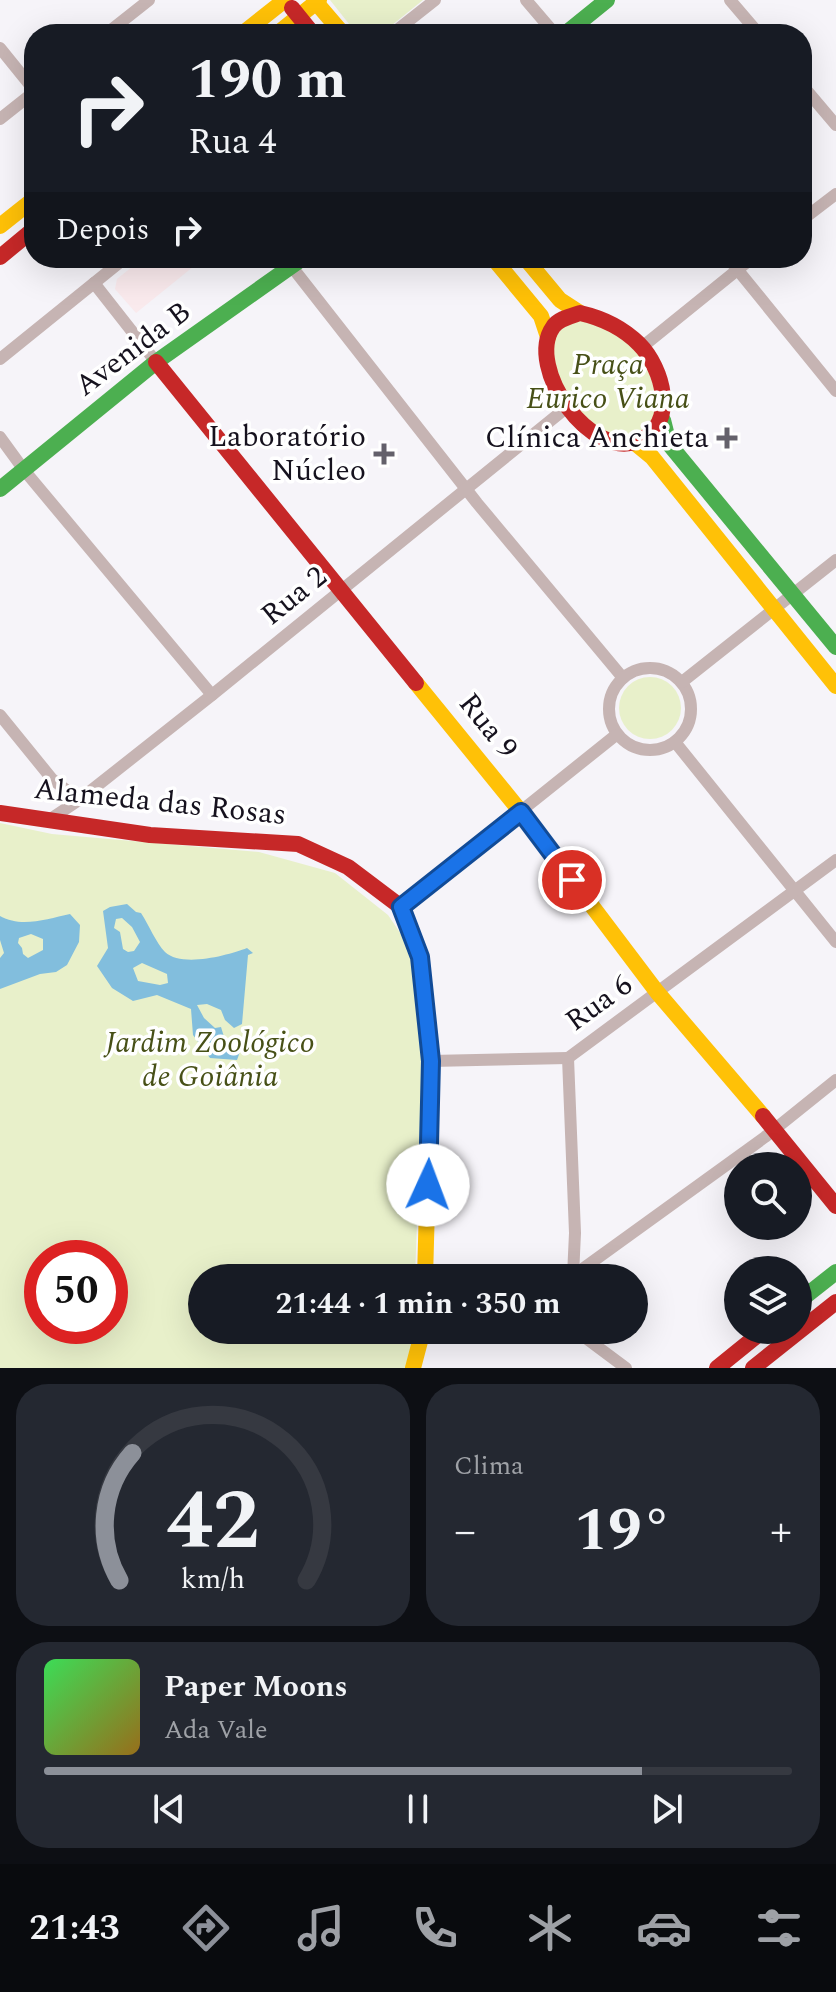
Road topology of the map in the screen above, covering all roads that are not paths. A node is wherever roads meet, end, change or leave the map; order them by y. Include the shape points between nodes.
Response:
1 (149, 0) edge
2 (285, 0) edge
3 (435, 0) edge
4 (526, 0) edge
5 (607, 0) edge
6 (730, 0) edge
7 (317, 1) edge
8 (131, 5) edge
9 (299, 16) junction
10 (115, 24) edge
11 (255, 24) edge
12 (289, 24) edge
13 (305, 24) edge
14 (335, 24) edge
15 (405, 24) edge
16 (546, 24) edge
17 (577, 24) edge
18 (750, 24) edge
19 (0, 48) edge
20 (24, 78) edge
21 (812, 97) edge
22 (24, 99) edge
23 (0, 119) edge
24 (836, 125) edge
25 (836, 194) edge
26 (24, 207) edge
27 (812, 212) edge
28 (0, 226) edge
29 (24, 237) edge
30 (0, 257) edge
31 (113, 268) edge
32 (284, 268) edge
33 (299, 268) edge
34 (501, 268) edge
35 (533, 268) edge
36 (740, 268) edge
37 (737, 270) junction
38 (94, 283) junction
39 (580, 313) junction
40 (548, 337) junction
41 (642, 347) junction
42 (0, 359) edge
43 (156, 362) junction
44 (836, 391) edge
45 (566, 408) junction
46 (663, 420) junction
47 (0, 437) edge
48 (635, 443) junction
49 (24, 470) junction
50 (0, 489) edge
51 (466, 490) junction
52 (724, 509) junction
53 (706, 524) junction
54 (836, 560) edge
55 (343, 591) junction
56 (793, 594) junction
57 (774, 609) junction
58 (836, 647) edge
59 (623, 678) junction
60 (682, 682) junction
61 (836, 686) edge
62 (212, 695) junction
63 (0, 715) edge
64 (616, 735) junction
65 (675, 742) junction
66 (79, 800) junction
67 (521, 812) junction
68 (0, 813) edge
69 (49, 820) junction
70 (836, 860) edge
71 (794, 890) junction
72 (401, 907) junction
73 (836, 942) edge
74 (657, 992) junction
75 (568, 1058) junction
76 (431, 1061) junction
77 (836, 1080) edge
78 (775, 1129) junction
79 (836, 1206) edge
80 (425, 1264) edge
81 (573, 1264) edge
82 (590, 1264) edge
83 (836, 1272) edge
84 (812, 1291) edge
85 (836, 1302) edge
86 (419, 1344) edge
87 (594, 1344) edge
88 (747, 1344) edge
89 (413, 1368) edge
90 (626, 1368) edge
91 (717, 1368) edge
92 (753, 1368) edge

1 - 8 street
2 - 9 main road
2 - 11 main road
3 - 15 street
4 - 16 street
5 - 17 main road
6 - 18 street
7 - 9 main road
7 - 14 main road
8 - 10 street
9 - 12 main road
9 - 13 main road
19 - 20 street
21 - 24 street
22 - 23 street
25 - 27 street
26 - 28 main road
29 - 30 main road
31 - 38 street
32 - 43 main road, Avenida B
33 - 51 street
34 - 40 main road via 541,316
35 - 39 main road via 560,300
36 - 37 street
37 - 41 street
37 - 44 street
38 - 42 street
38 - 43 street, Rua 9
39 - 40 main road via 553,326
39 - 41 main road via 608,321
40 - 45 main road via 548,359
41 - 46 main road via 664,397
43 - 49 main road, Avenida B
43 - 55 main road, Rua 9
45 - 48 main road via 600,439
45 - 51 street, Rua 2
46 - 48 main road
46 - 52 main road via 669,444
47 - 49 street
48 - 53 main road
49 - 50 main road, Avenida B
49 - 62 street
51 - 55 street, Rua 2
51 - 59 street
52 - 53 main road
52 - 56 main road
53 - 57 main road
54 - 56 street
55 - 62 street, Rua 2
55 - 67 main road, Rua 9
56 - 57 street
56 - 58 main road
57 - 60 street
57 - 61 main road
59 - 60 street via 647,668
59 - 64 street via 609,699
60 - 65 street via 692,707 685,733
62 - 66 street, Rua 2
63 - 66 street via 52,779
64 - 65 street via 626,744 651,751
64 - 67 street
65 - 71 street
66 - 69 street, Rua 2
67 - 72 street
67 - 74 main road, Rua 9
68 - 69 main road, Alameda das Rosas
69 - 72 main road, Alameda das Rosas via 150,835 298,844 348,867
70 - 71 street, Rua 6
71 - 73 street
71 - 74 street, Rua 6
72 - 76 main road via 420,957
74 - 75 street, Rua 6
74 - 78 main road, Rua 9
75 - 76 street
75 - 81 street, Rua 6
76 - 80 main road
77 - 78 street
78 - 79 main road, Rua 9
78 - 82 street
83 - 84 main road
85 - 92 main road
86 - 89 main road
87 - 90 street
88 - 91 main road

